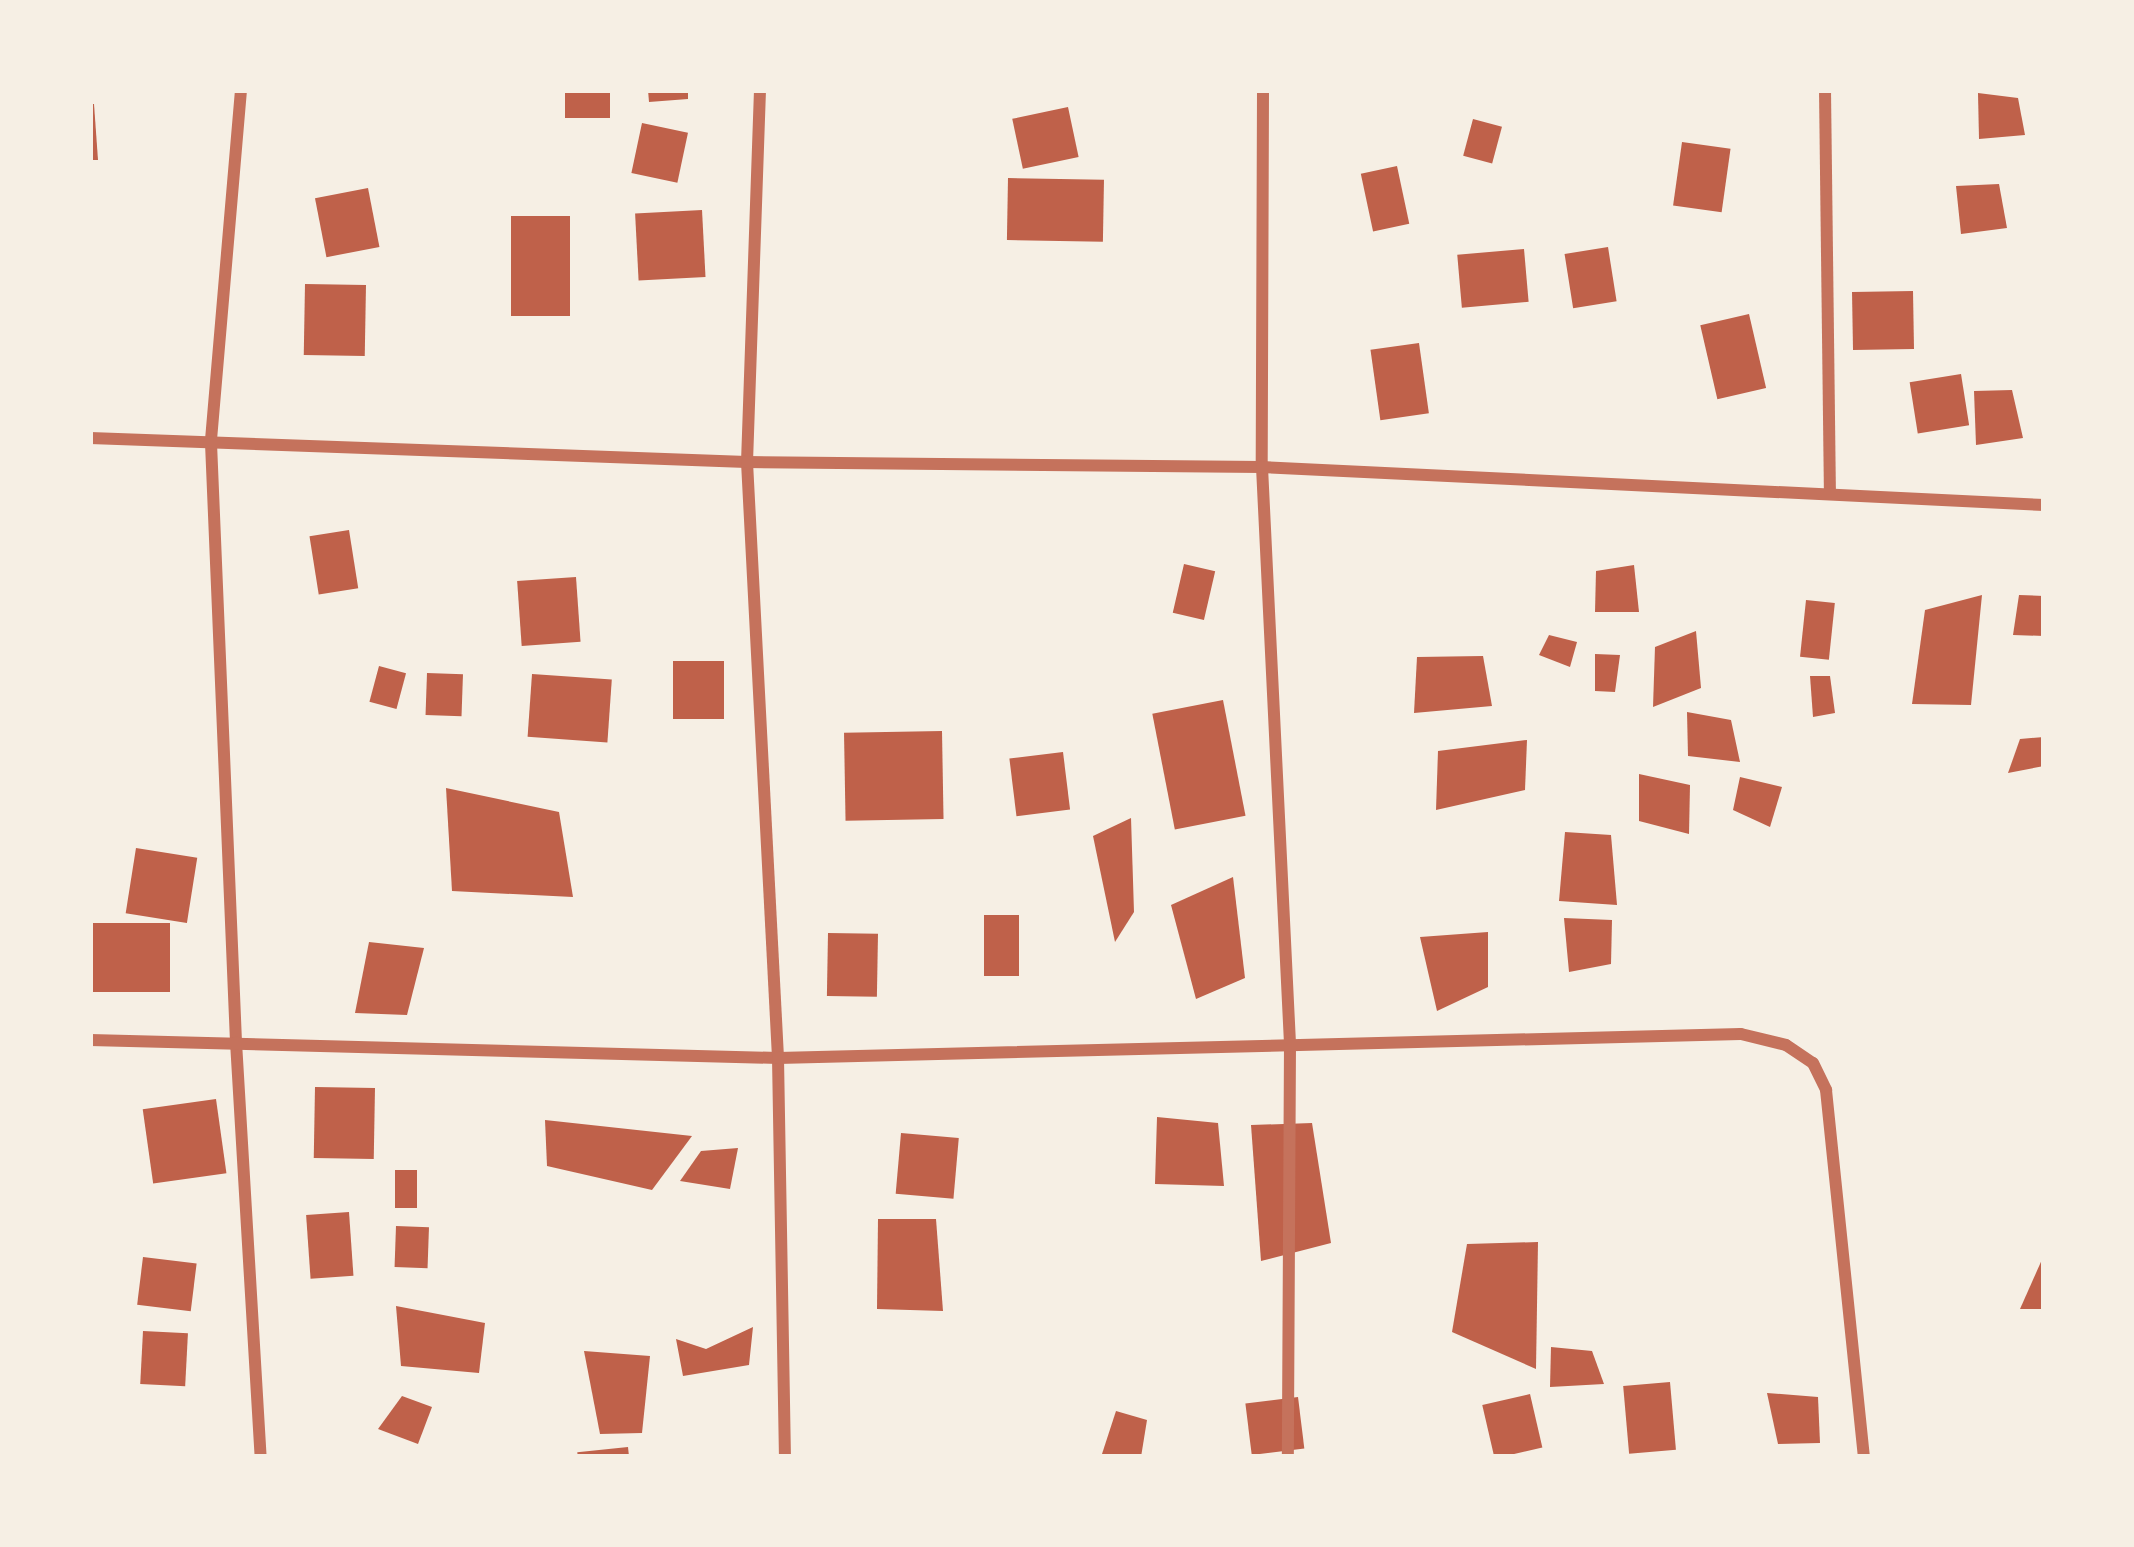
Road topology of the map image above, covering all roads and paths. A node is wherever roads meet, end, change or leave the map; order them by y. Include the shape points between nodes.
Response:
1 (241, 90) edge
2 (760, 90) edge
3 (1262, 90) edge
4 (1825, 90) edge
5 (90, 438) edge
6 (211, 443) junction
7 (747, 462) junction
8 (1262, 467) junction
9 (1830, 491) junction
10 (2044, 506) edge
11 (90, 1040) edge
12 (236, 1042) junction
13 (1289, 1042) junction
14 (778, 1058) junction
15 (261, 1457) edge
16 (784, 1457) edge
17 (1288, 1457) edge
18 (1864, 1457) edge

1 - 6 street
2 - 7 street
3 - 8 street
4 - 9 street
5 - 6 street
6 - 7 street
6 - 12 street
7 - 8 street
7 - 14 street
8 - 9 street
8 - 13 street
9 - 10 street
11 - 12 street
12 - 14 street
12 - 15 street
13 - 14 street
13 - 17 street
13 - 18 street via 1741,1034 1786,1045 1813,1063 1826,1090
14 - 16 street

